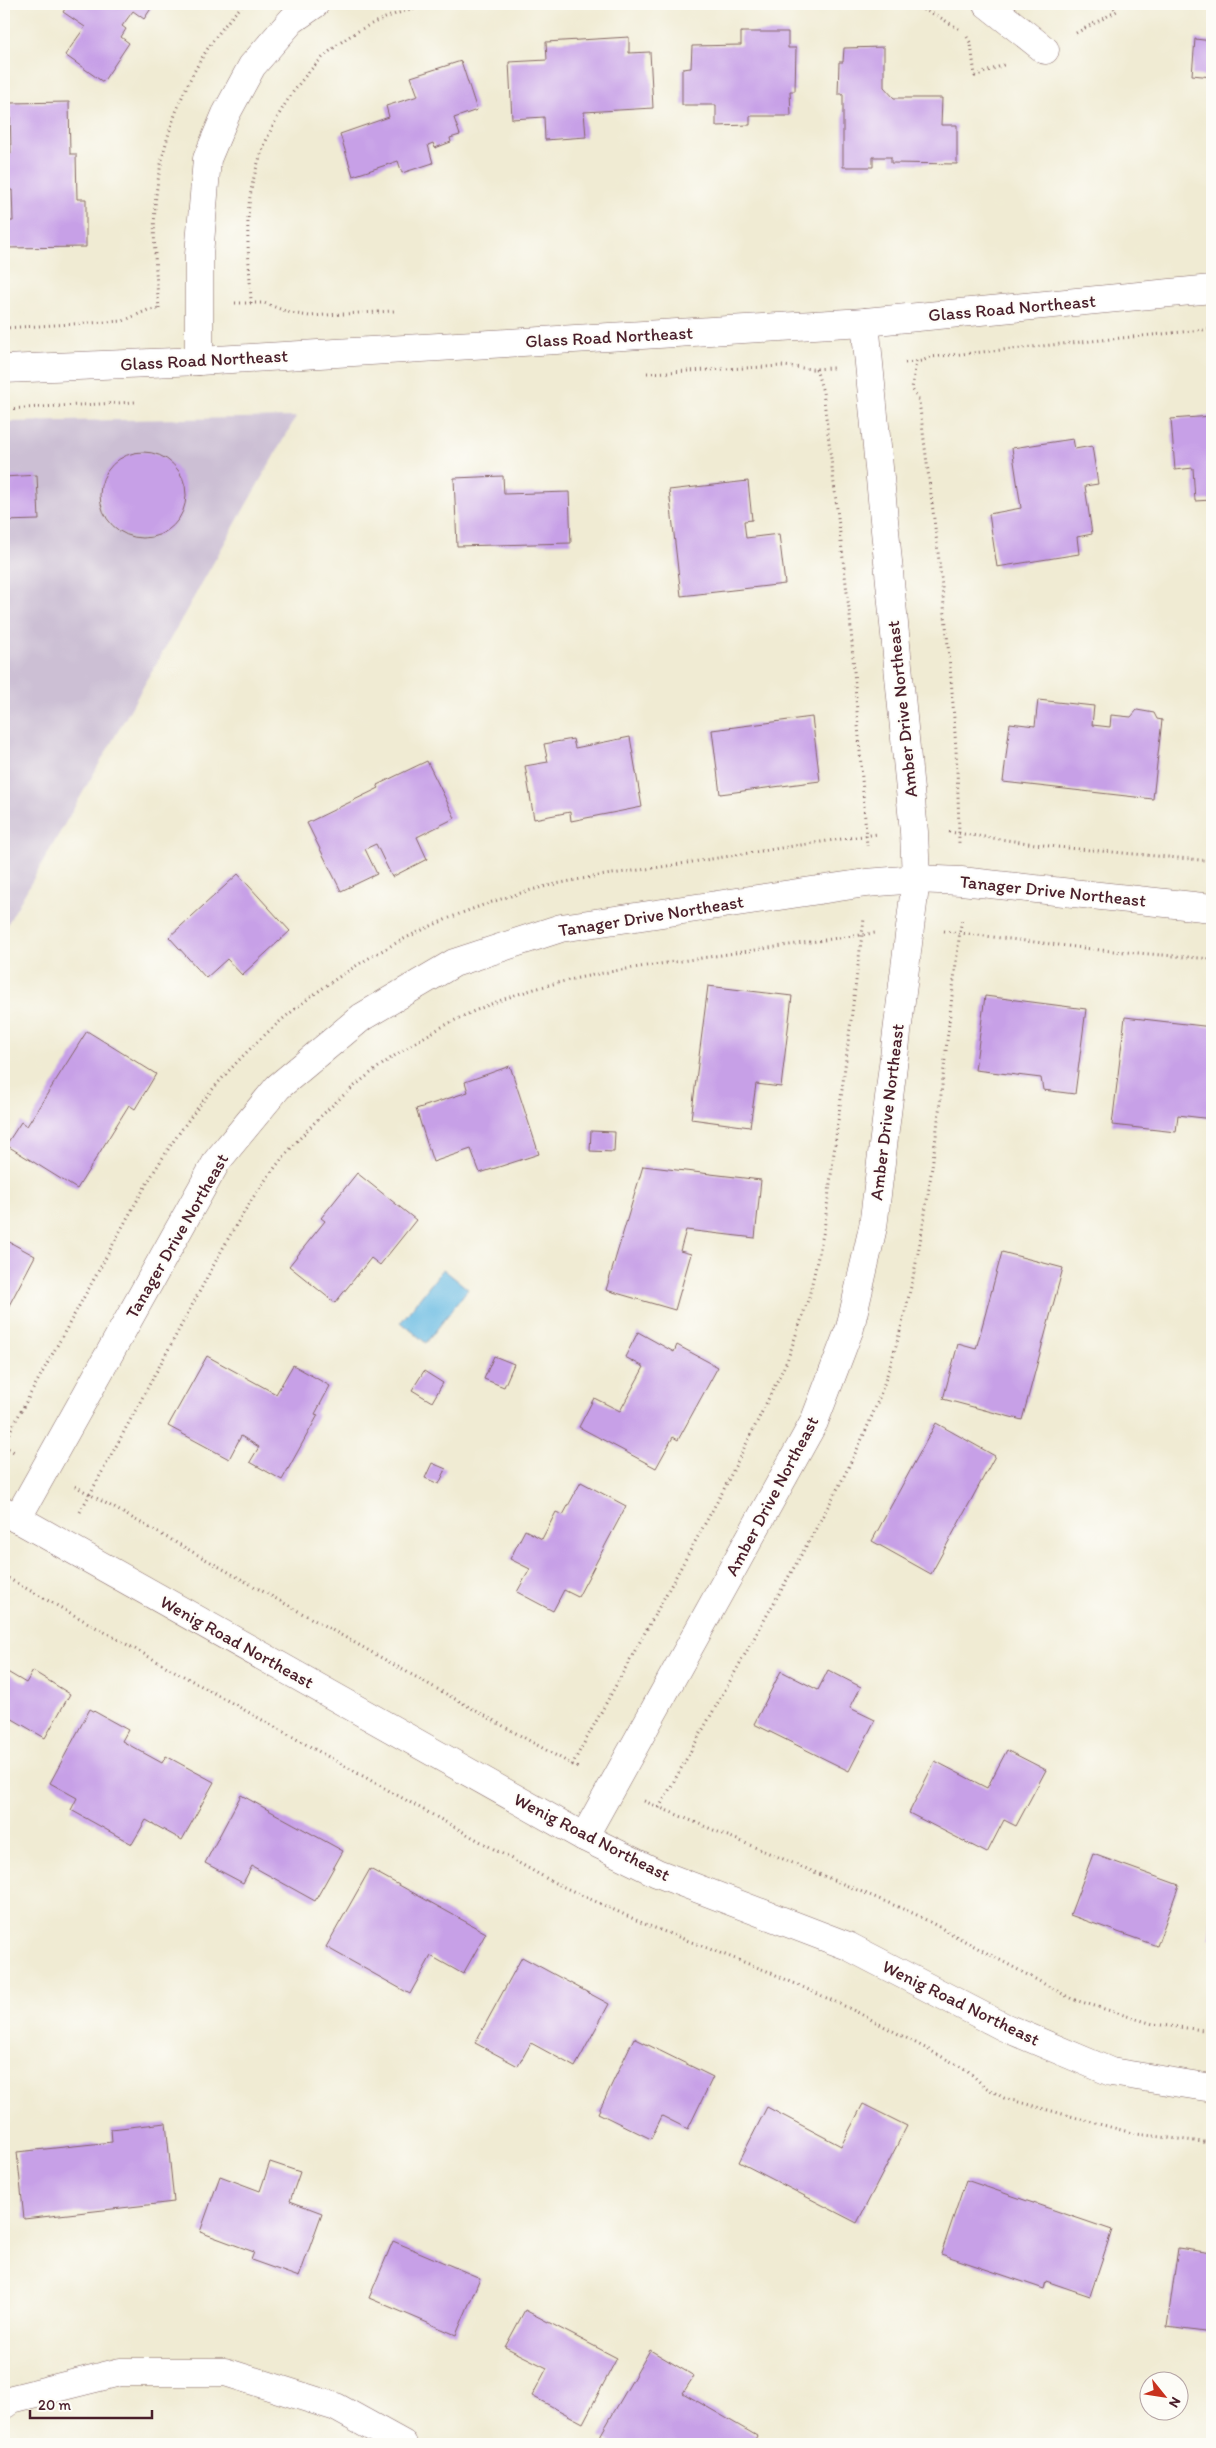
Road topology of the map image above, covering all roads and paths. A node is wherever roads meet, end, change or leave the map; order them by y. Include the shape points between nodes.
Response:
1 (314, 4) edge
2 (427, 4) edge
3 (909, 4) edge
4 (987, 4) edge
5 (1110, 4) edge
6 (1045, 50) joint
7 (975, 76) dead end
8 (1212, 289) edge
9 (235, 303) dead end
10 (251, 303) junction
11 (166, 309) dead end
12 (400, 311) dead end
13 (864, 322) junction
14 (4, 328) edge
15 (1212, 329) edge
16 (199, 361) junction
17 (916, 361) junction
18 (904, 363) dead end
19 (4, 369) edge
20 (816, 369) dead end
21 (941, 832) dead end
22 (959, 833) junction
23 (867, 850) dead end
24 (959, 852) dead end
25 (1212, 861) edge
26 (916, 879) junction
27 (1212, 908) edge
28 (865, 911) dead end
29 (937, 931) dead end
30 (883, 932) dead end
31 (862, 934) junction
32 (1212, 959) edge
33 (70, 1484) dead end
34 (90, 1494) junction
35 (10, 1515) edge
36 (78, 1517) dead end
37 (572, 1765) junction
38 (587, 1773) dead end
39 (641, 1799) dead end
40 (584, 1836) junction
41 (1212, 2031) edge
42 (1212, 2088) edge
43 (4, 2404) edge
44 (403, 2444) edge

1 - 16 street via 292,20 252,66 207,159 199,255
2 - 10 path via 381,19 339,44 315,66 277,119 260,156 250,197
3 - 7 path via 936,15 964,33 971,44
4 - 6 street
5 - 6 path via 1117,11
8 - 13 street, Glass Road Northeast
9 - 10 path
10 - 12 path via 264,303 309,316
11 - 14 path via 148,310 123,320
13 - 16 street, Glass Road Northeast
13 - 26 street, Amber Drive Northeast
15 - 17 path
16 - 19 street, Glass Road Northeast
17 - 18 path
17 - 22 path via 912,389 919,401 948,621 959,778
20 - 23 path via 823,392 850,617
21 - 22 path
22 - 24 path
22 - 25 path via 1056,847
26 - 27 street, Tanager Drive Northeast
26 - 35 street, Tanager Drive Northeast via 866,883 561,928 454,963 362,1017 278,1087 217,1161
26 - 40 street, Amber Drive Northeast via 873,1227 850,1328 814,1422
28 - 31 path
29 - 32 path
30 - 31 path
31 - 34 path via 609,971 558,982 486,1006 392,1058 306,1132 264,1183 223,1249
31 - 37 path via 824,1230 800,1328 723,1491
33 - 34 path
34 - 36 path
34 - 37 path
35 - 40 street, Wenig Road Northeast
37 - 38 path
39 - 41 path via 915,1914 1072,1999 1153,2024
40 - 42 street, Wenig Road Northeast via 657,1873 848,1946 1004,2027 1111,2072
43 - 44 street via 12,2399 120,2372 224,2372 336,2407

